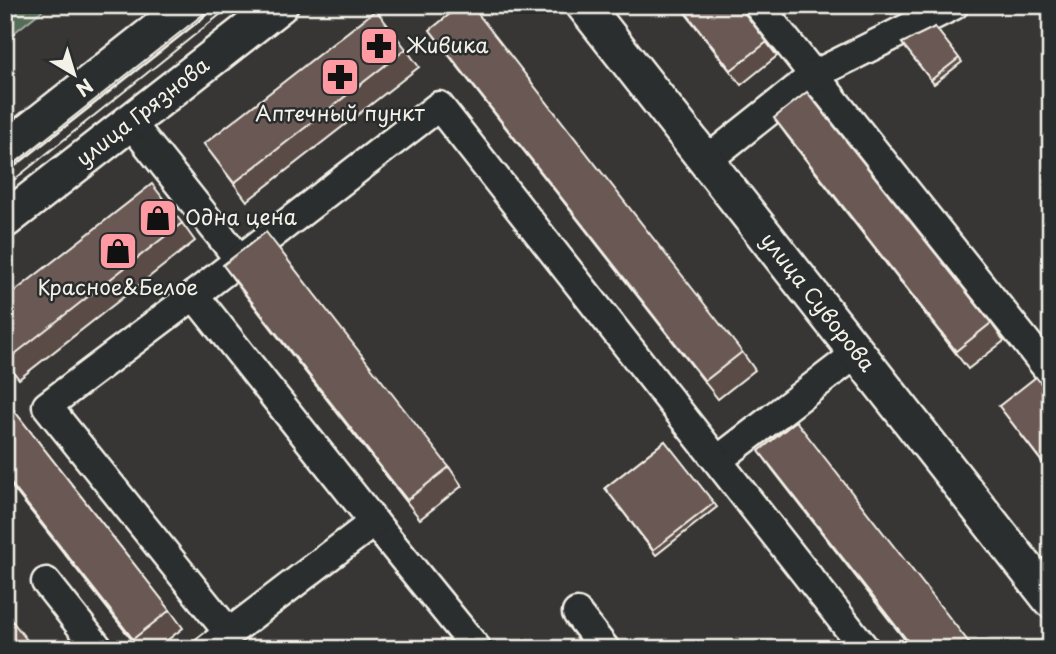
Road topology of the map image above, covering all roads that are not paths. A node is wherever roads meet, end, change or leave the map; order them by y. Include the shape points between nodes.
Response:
1 (189, 5) edge
2 (280, 5) edge
3 (584, 5) edge
4 (758, 5) edge
5 (954, 5) edge
6 (814, 75) junction
7 (130, 122) junction
8 (5, 150) edge
9 (706, 161) junction
10 (5, 220) edge
11 (239, 259) junction
12 (194, 295) junction
13 (857, 353) junction
14 (1051, 373) edge
15 (718, 460) junction
16 (374, 522) junction
17 (46, 582) dead end
18 (1051, 600) edge
19 (577, 613) dead end
20 (218, 641) edge
21 (99, 649) edge
22 (477, 649) edge
23 (605, 649) edge
24 (865, 649) edge

1 - 8 main road
2 - 7 main road, улица Грязнова
3 - 9 main road, улица Суворова
4 - 6 lane
5 - 6 lane
6 - 9 lane
6 - 14 lane
7 - 10 main road, улица Грязнова
7 - 11 lane
9 - 13 main road, улица Суворова
11 - 12 lane
11 - 15 lane via 439,106
12 - 16 lane
12 - 20 lane via 47,405
13 - 15 lane
13 - 18 main road, улица Суворова
15 - 24 lane
16 - 20 lane
16 - 22 lane
17 - 21 lane
19 - 23 lane

